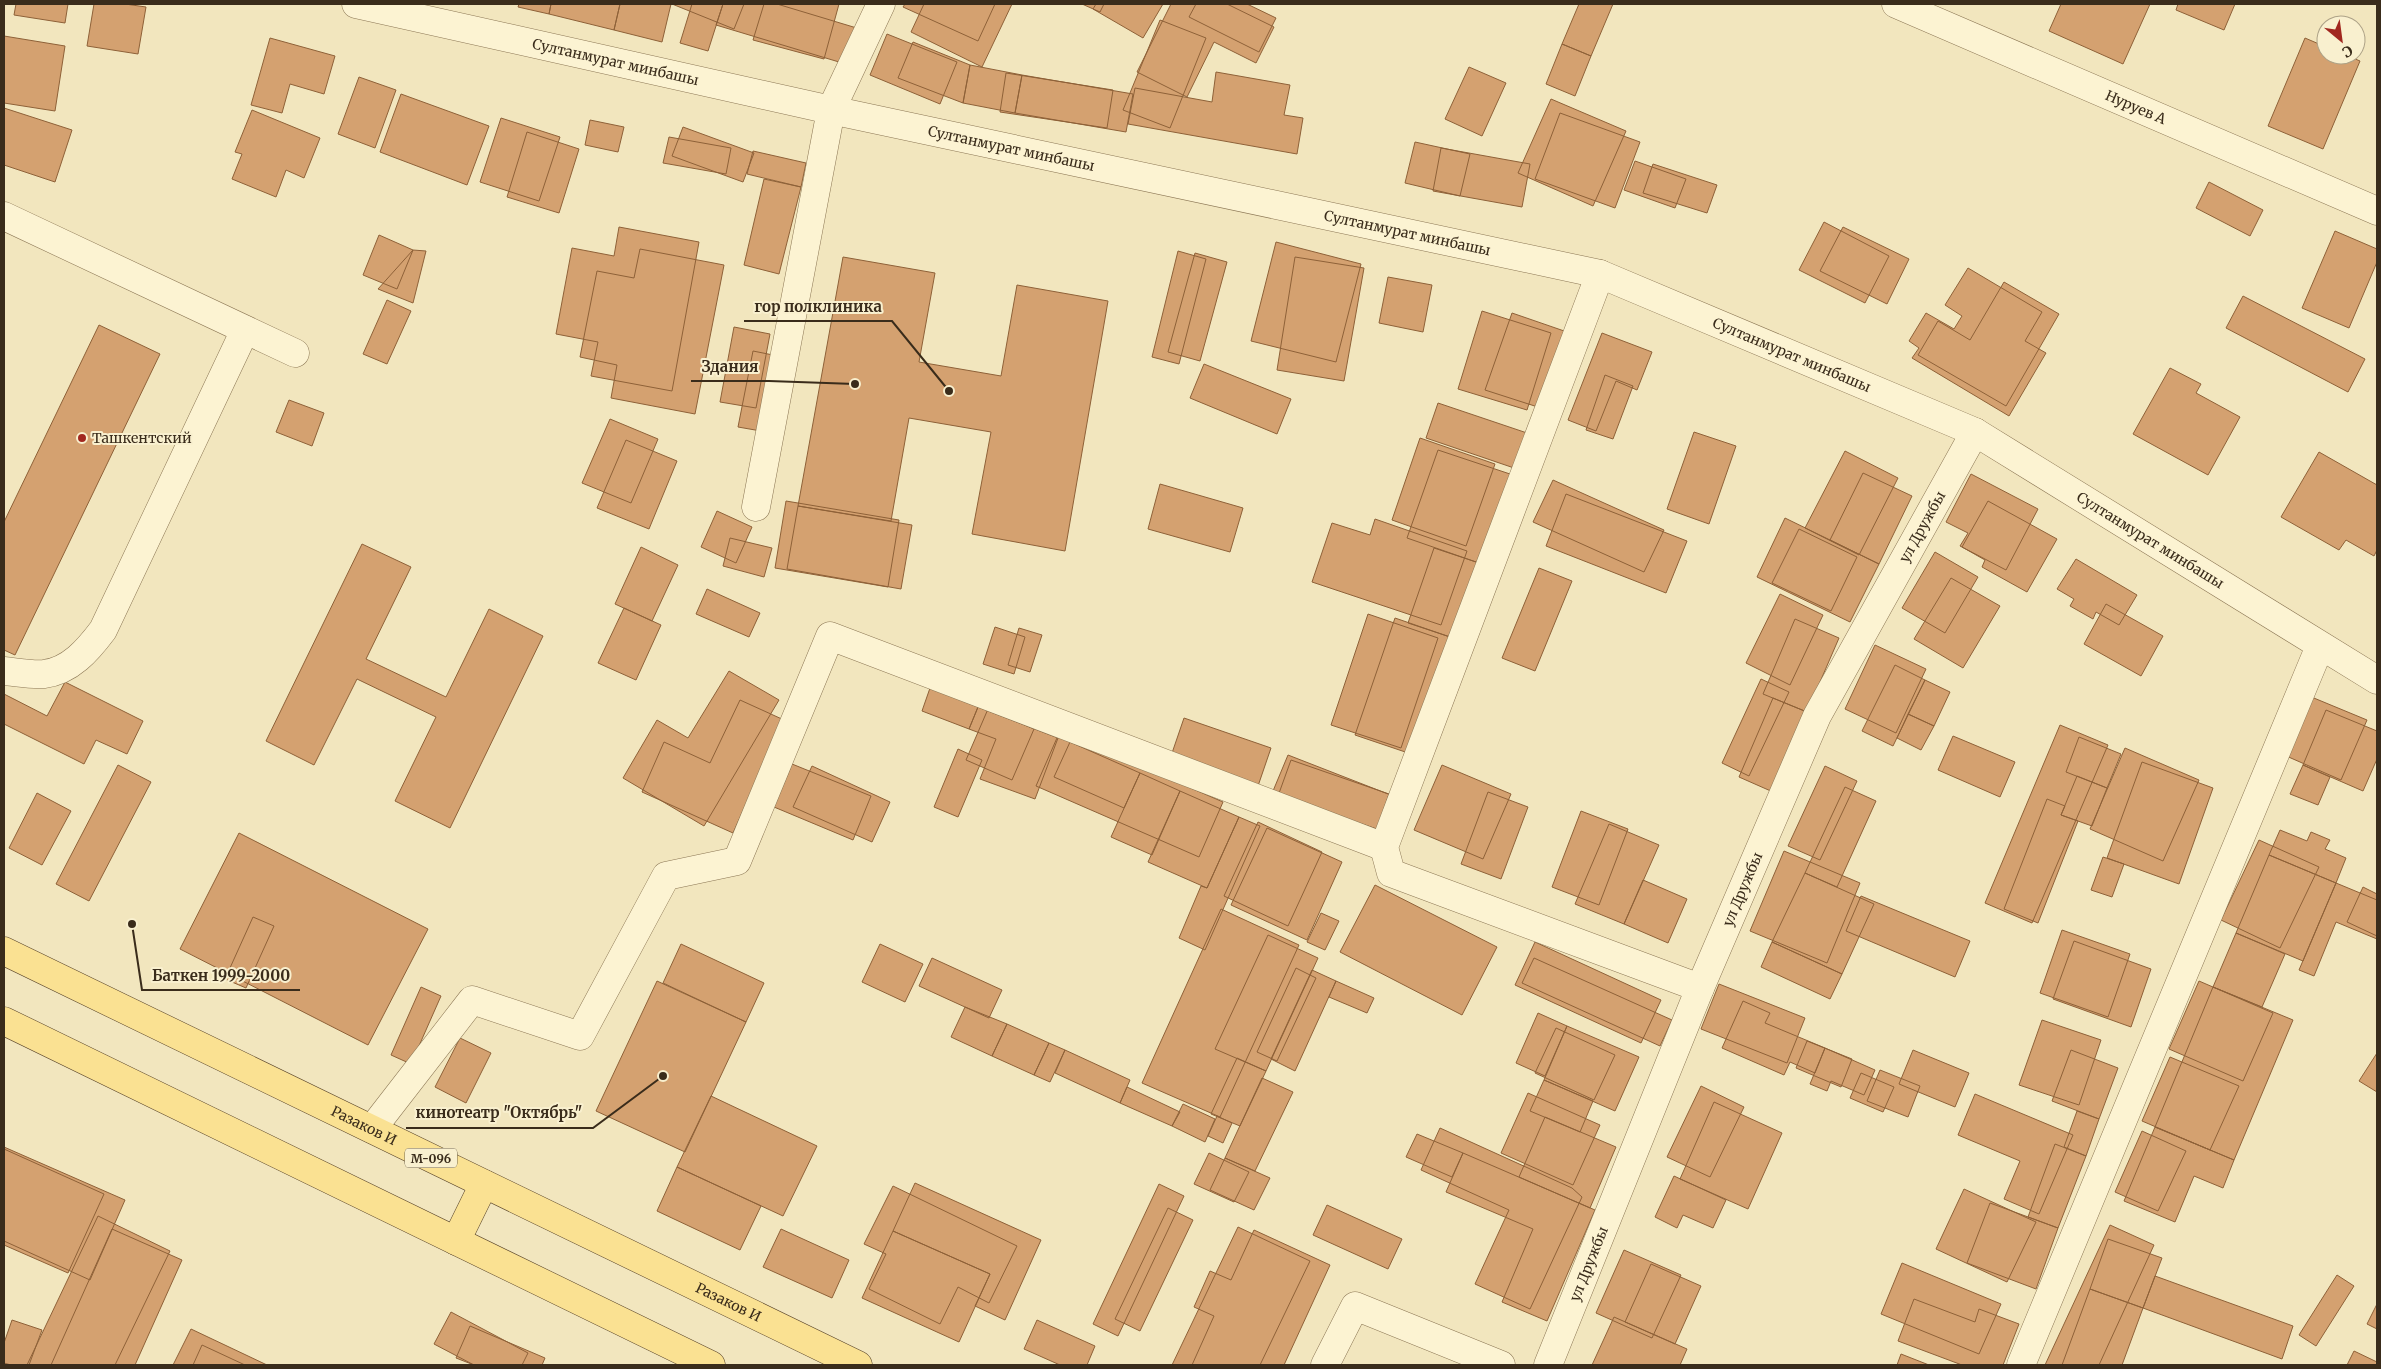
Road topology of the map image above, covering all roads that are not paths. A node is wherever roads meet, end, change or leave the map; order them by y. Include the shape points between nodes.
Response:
1 (881, 4) edge
2 (1896, 4) edge
3 (369, 5) edge
4 (831, 110) junction
5 (2377, 211) edge
6 (4, 216) edge
7 (1600, 274) junction
8 (245, 330) junction
9 (295, 353) dead end
10 (1975, 432) junction
11 (756, 507) dead end
12 (2320, 646) junction
13 (4, 671) edge
14 (2377, 680) edge
15 (1384, 847) junction
16 (4, 951) edge
17 (1700, 988) junction
18 (4, 1021) edge
19 (372, 1129) junction
20 (484, 1184) junction
21 (456, 1241) junction
22 (711, 1365) edge
23 (858, 1365) edge
24 (1325, 1365) edge
25 (1500, 1365) edge
26 (1548, 1365) edge
27 (2021, 1365) edge

1 - 4 street
2 - 5 street, Нуруев А
3 - 4 street, Султанмурат минбашы
4 - 7 street, Султанмурат минбашы
4 - 11 street
6 - 8 street
7 - 10 street, Султанмурат минбашы
7 - 15 street
8 - 9 street
8 - 13 street via 103,630 80,658 53,672
10 - 12 street, Султанмурат минбашы
10 - 17 street, ул Дружбы via 1817,716
12 - 14 street, Султанмурат минбашы
12 - 27 street
15 - 17 street via 1391,873
15 - 19 street via 830,636 737,861 666,876 580,1036 472,1000
16 - 19 main road, Разаков И / М-096
17 - 26 street, ул Дружбы
18 - 21 main road
19 - 20 main road, Разаков И / М-096
20 - 21 main road
20 - 23 main road, Разаков И / М-096
21 - 22 main road
24 - 25 street via 1355,1306

